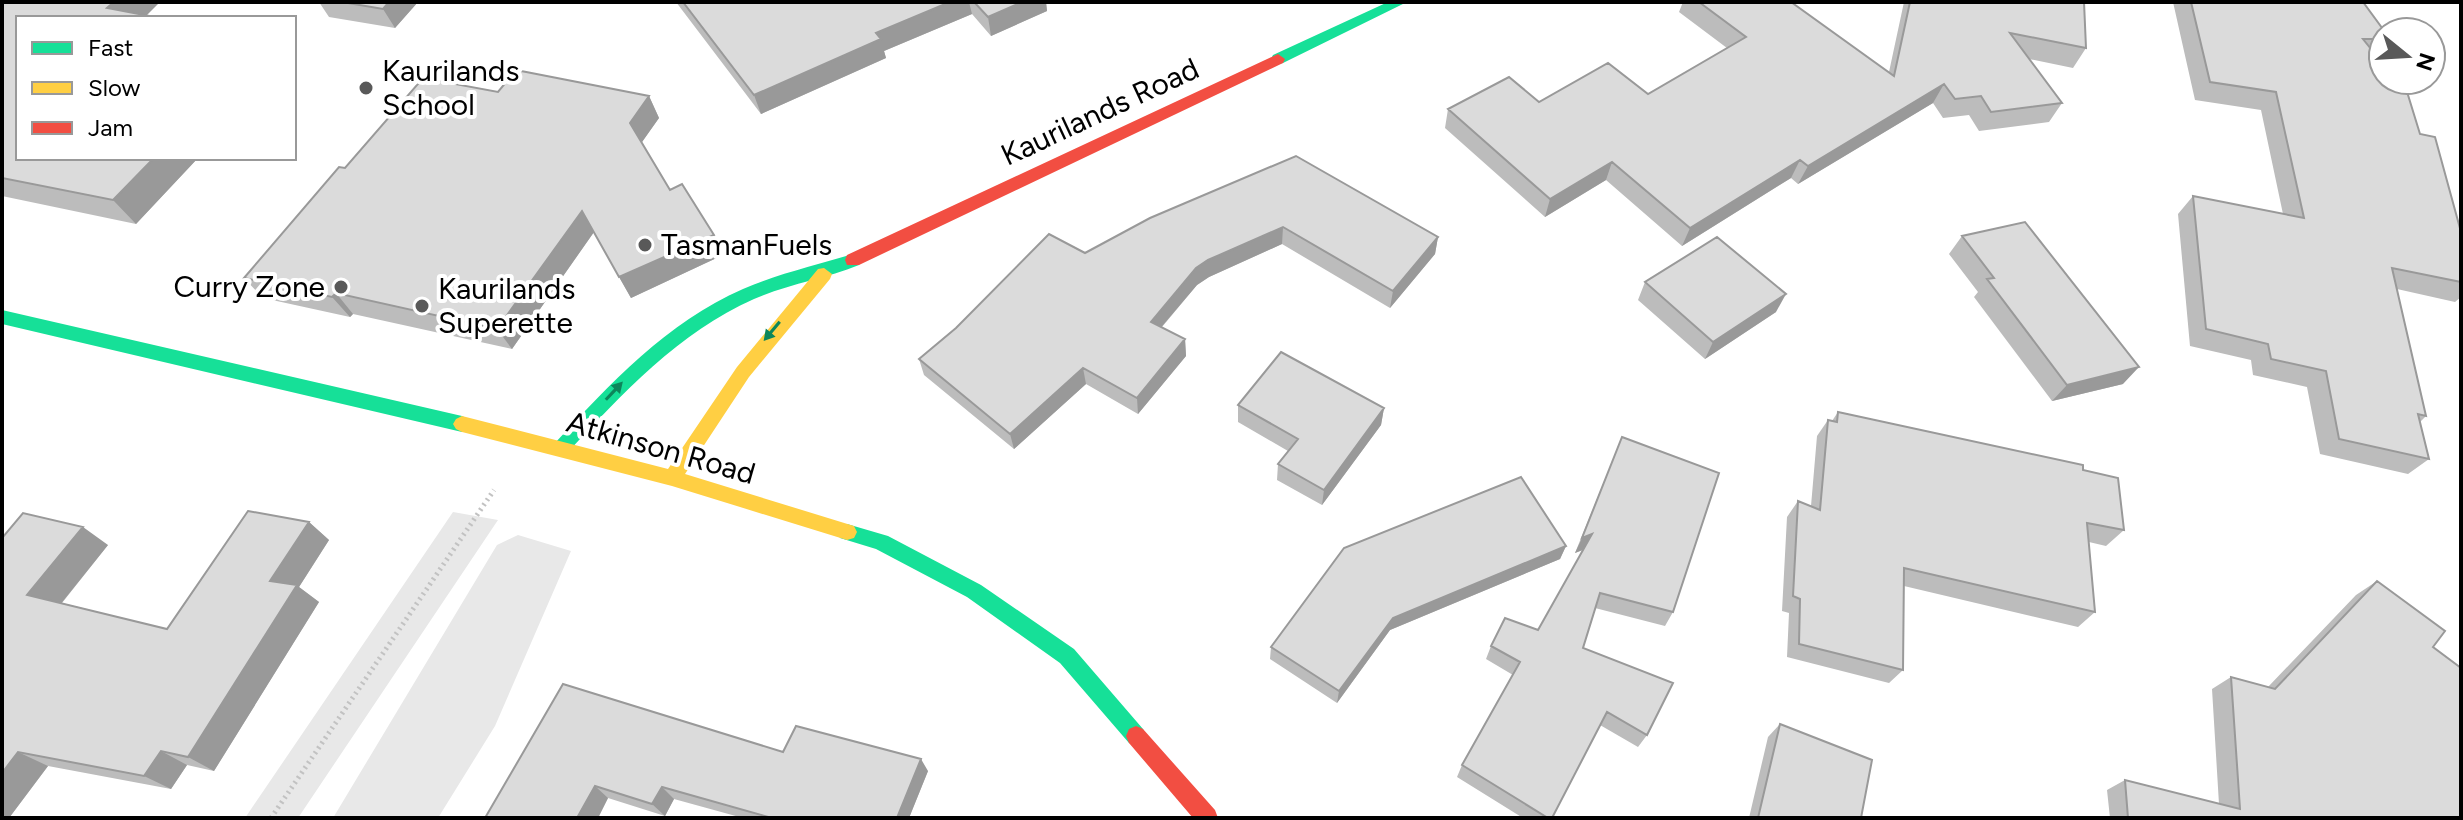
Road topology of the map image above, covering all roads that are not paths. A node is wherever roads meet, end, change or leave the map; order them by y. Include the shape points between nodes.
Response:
1 (1400, 2) edge
2 (824, 274) junction
3 (2, 317) edge
4 (561, 448) junction
5 (672, 478) junction
6 (1207, 818) edge

1 - 2 main road, Kaurilands Road
4 -> 2 main road, Kaurilands Road via 625,380 690,324 752,292
2 -> 5 main road, Kaurilands Road via 770,332
3 - 4 main road, Atkinson Road
4 - 5 main road, Atkinson Road
5 - 6 main road, Atkinson Road via 881,542 974,591 1067,656

